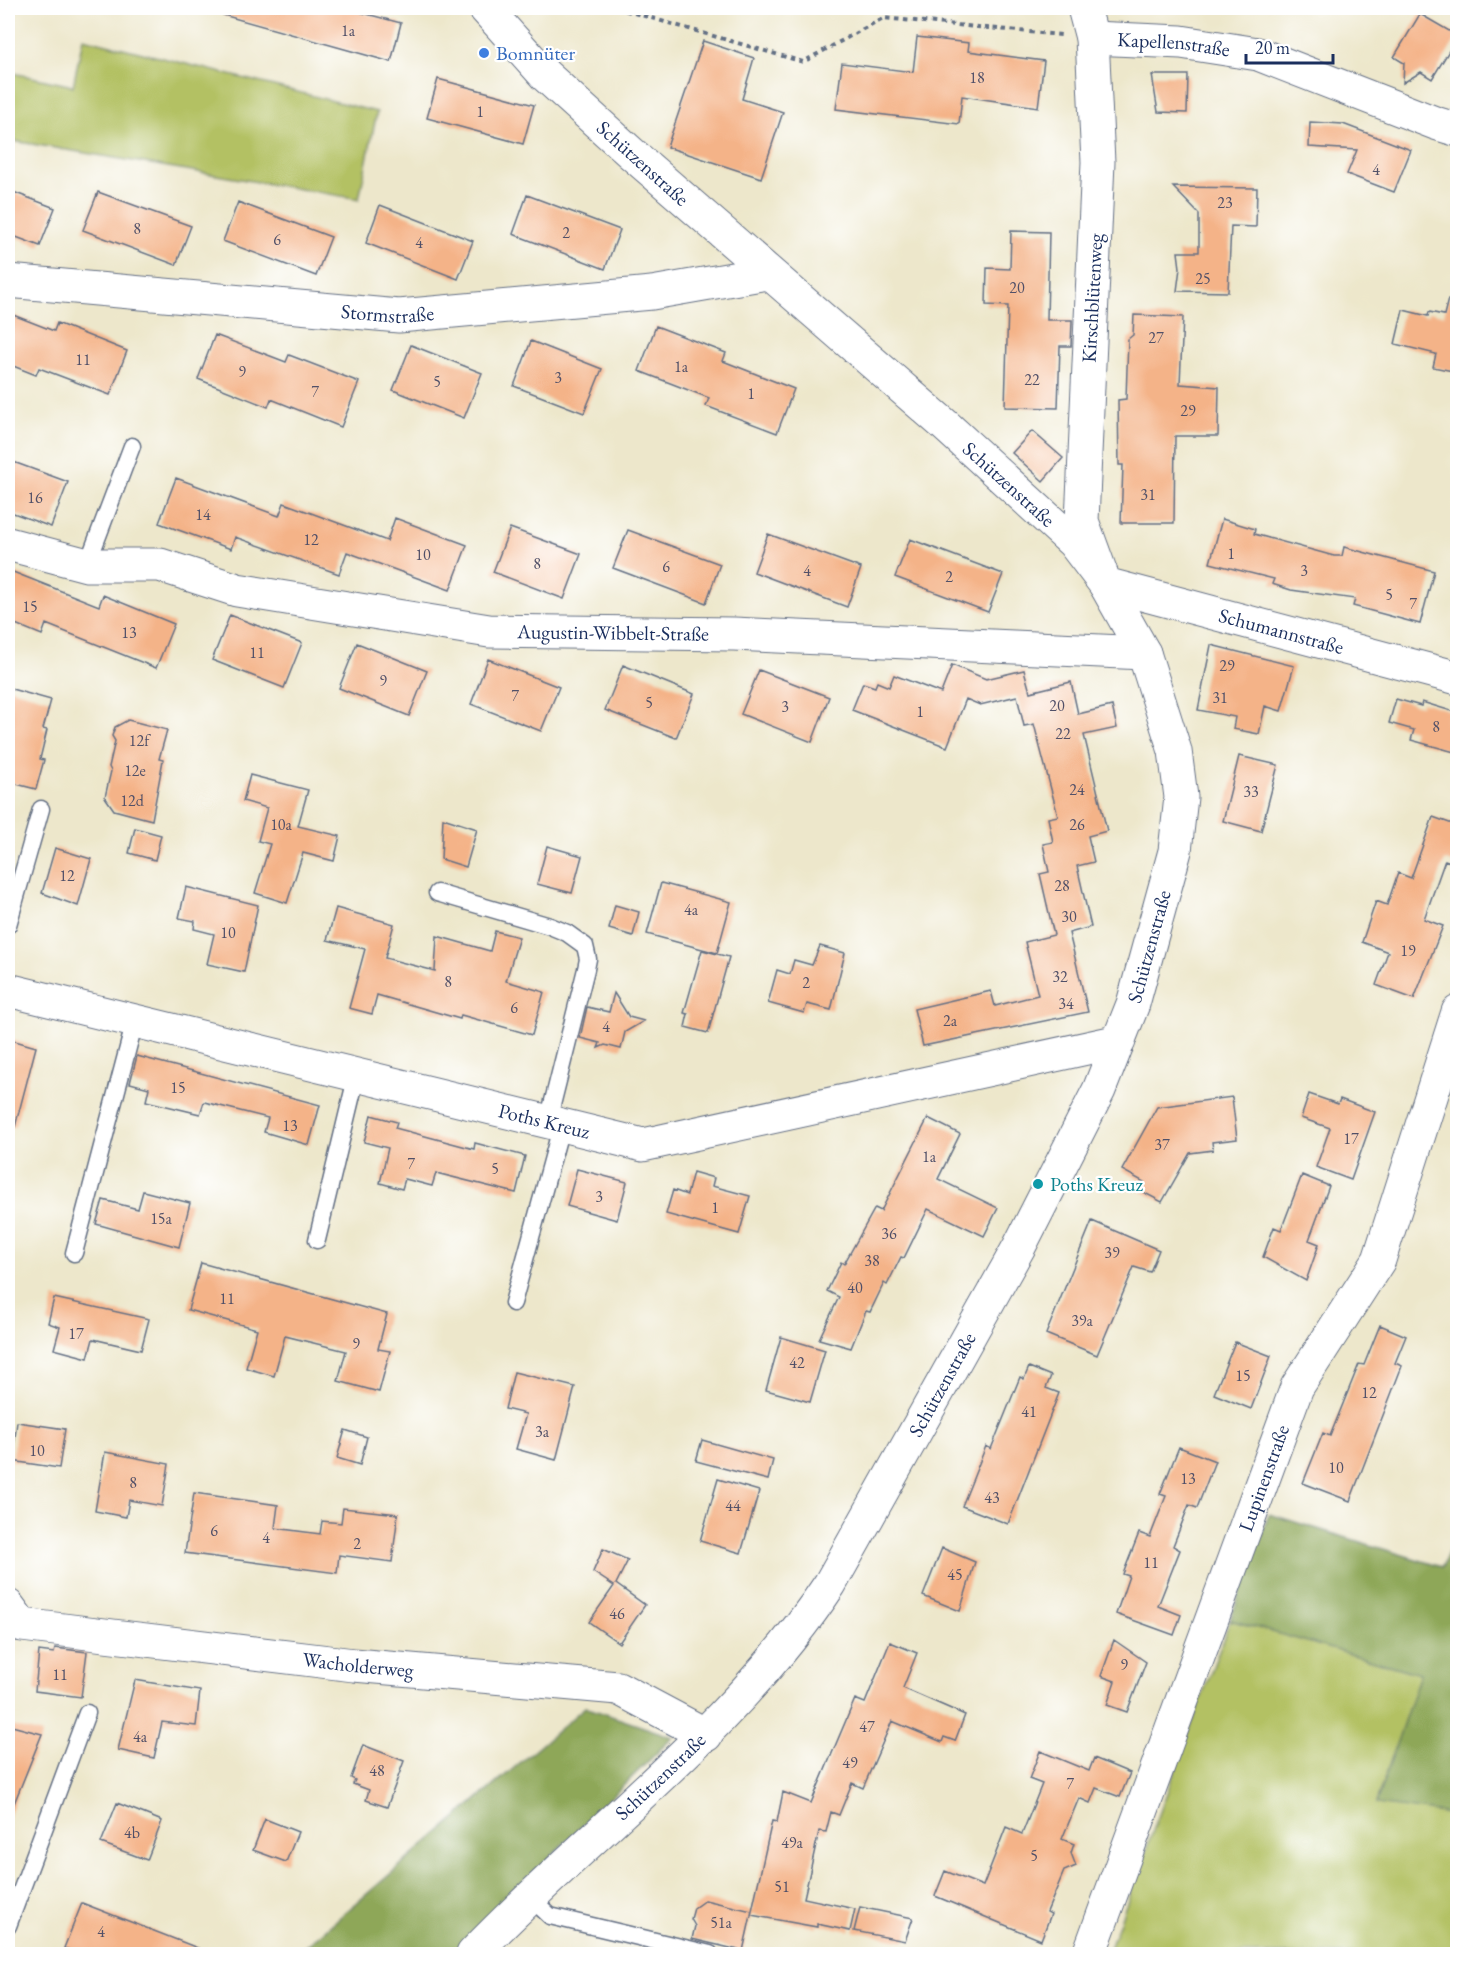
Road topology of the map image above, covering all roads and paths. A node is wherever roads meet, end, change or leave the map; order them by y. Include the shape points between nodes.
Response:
1 (485, 8) edge
2 (616, 8) edge
3 (1088, 23) edge
4 (1458, 130) edge
5 (768, 273) junction
6 (8, 280) edge
7 (132, 446) dead end
8 (8, 544) edge
9 (87, 565) junction
10 (1105, 584) junction
11 (1144, 653) junction
12 (1458, 678) edge
13 (41, 809) dead end
14 (437, 893) dead end
15 (8, 925) edge
16 (8, 990) edge
17 (135, 1021) junction
18 (1456, 1024) edge
19 (1119, 1041) junction
20 (357, 1074) junction
21 (555, 1122) junction
22 (317, 1240) dead end
23 (74, 1253) dead end
24 (513, 1303) dead end
25 (12, 1618) edge
26 (87, 1713) dead end
27 (706, 1735) junction
28 (531, 1898) junction
29 (8, 1926) edge
30 (473, 1954) edge
31 (710, 1954) edge
32 (1089, 1954) edge

1 - 5 street, Schützenstraße via 545,75
2 - 3 path via 803,62 883,18
3 - 4 street, Kapellenstraße via 1258,54
3 - 10 street, Kirschblütenweg via 1098,162 1082,521
5 - 6 street, Stormstraße via 652,293 399,316
5 - 10 street, Schützenstraße via 1073,542
7 - 9 lane
8 - 9 street, Augustin-Wibbelt-Straße
9 - 11 street, Augustin-Wibbelt-Straße via 160,565 237,590 489,631 734,634
10 - 11 street, Schützenstraße
10 - 12 street, Schumannstraße
11 - 19 street, Schützenstraße via 1168,724 1181,797 1174,850 1133,1004
13 - 15 lane
14 - 21 lane via 550,926 585,946 588,959
16 - 17 street, Poths Kreuz
17 - 20 street, Poths Kreuz
17 - 23 lane
18 - 32 street, Lupinenstraße via 1379,1260 1297,1387
19 - 21 street, Poths Kreuz via 643,1145
19 - 27 street, Schützenstraße via 1100,1090 1019,1247 830,1584 798,1631
20 - 21 street, Poths Kreuz
20 - 22 lane
21 - 24 lane
25 - 27 street, Wacholderweg via 354,1665 618,1688
26 - 29 lane
27 - 28 street, Schützenstraße
28 - 30 street, Schützenstraße
28 - 31 lane via 550,1916

